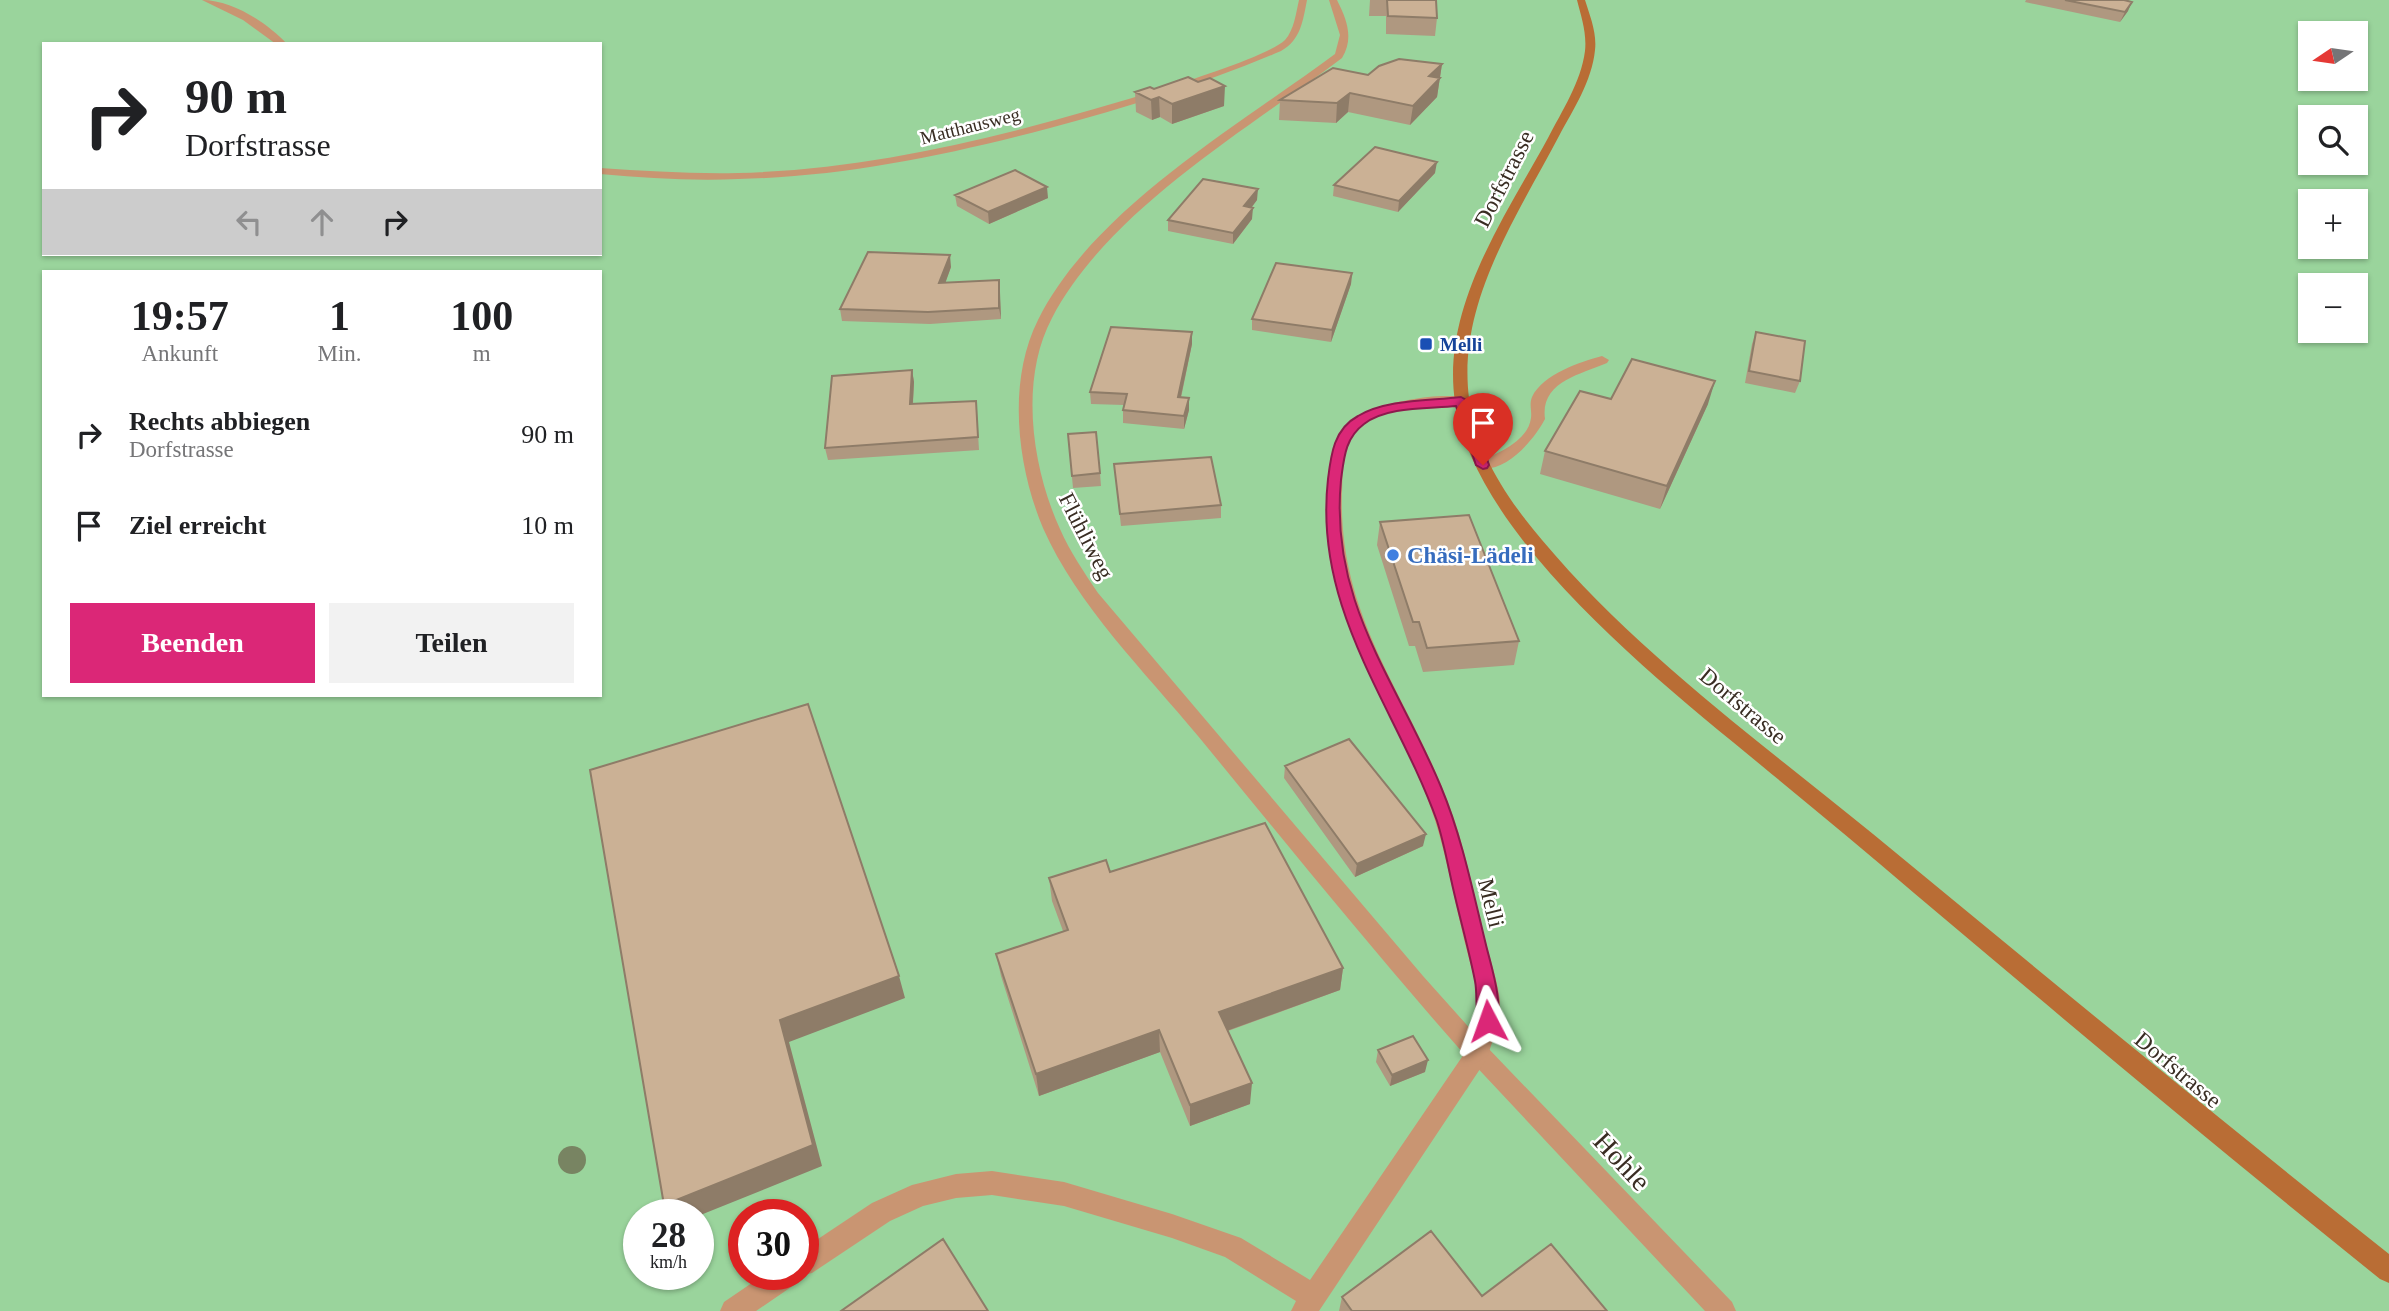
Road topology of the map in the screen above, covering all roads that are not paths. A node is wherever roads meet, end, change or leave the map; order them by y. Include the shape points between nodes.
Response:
1 (206, 0) edge
2 (1303, 0) edge
3 (1333, 0) edge
4 (1581, 0) edge
5 (280, 42) edge
6 (602, 171) edge
7 (1602, 360) dead end
8 (1461, 401) junction
9 (1483, 465) junction
10 (1478, 1053) junction
11 (819, 1253) edge
12 (2389, 1270) edge
13 (764, 1290) edge
14 (1309, 1304) edge
15 (733, 1311) edge
16 (1723, 1311) edge

1 - 5 street via 236,11
2 - 6 street, Matthausweg via 1288,43 1229,72 1074,119 900,160 799,173 740,177
3 - 10 street, Flühliweg via 1342,20 1344,49 1339,56 1137,209 1062,290 1032,352 1026,385 1031,462 1056,539 1092,597
4 - 8 street, Dorfstrasse via 1591,48 1585,70 1475,299 1463,337
7 - 9 street via 1560,378 1539,393 1534,407 1538,419 1529,438 1513,453
8 - 9 street, Dorfstrasse
8 - 10 street, Melli via 1382,410 1348,431 1338,449 1333,542 1343,592 1360,640 1447,825 1486,983 1488,1021
9 - 12 street, Dorfstrasse via 1546,557 1688,692 2199,1120
10 - 14 street, Melli
10 - 16 street, Hohle
11 - 14 street via 881,1212 921,1194 992,1183 1064,1194 1232,1247
13 - 15 street

